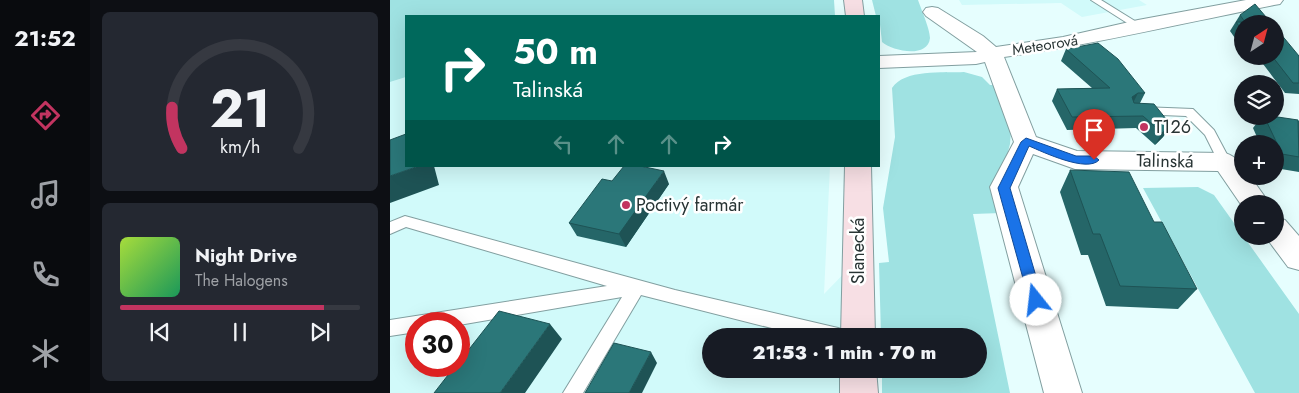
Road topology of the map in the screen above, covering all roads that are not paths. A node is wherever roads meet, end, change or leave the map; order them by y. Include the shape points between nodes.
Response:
1 (853, 0) edge
2 (1095, 0) edge
3 (1274, 0) edge
4 (930, 6) edge
5 (1210, 6) edge
6 (855, 15) edge
7 (1138, 26) junction
8 (993, 55) junction
9 (918, 60) junction
10 (880, 62) edge
11 (1133, 111) edge
12 (1026, 142) junction
13 (1225, 162) junction
14 (858, 167) edge
15 (1249, 195) edge
16 (390, 228) edge
17 (1284, 239) edge
18 (1299, 258) edge
19 (637, 288) junction
20 (470, 315) edge
21 (405, 326) edge
22 (390, 328) edge
23 (799, 328) edge
24 (858, 328) edge
25 (858, 378) edge
26 (572, 393) edge
27 (859, 393) edge
28 (1063, 393) edge

1 - 6 main road
2 - 7 lane
3 - 5 street, Meteorová
4 - 8 street
4 - 9 street via 943,40 934,52
5 - 7 street, Meteorová
7 - 8 street, Meteorová
8 - 9 street, Meteorová
8 - 12 street
9 - 10 street, Meteorová
11 - 13 lane via 1189,112 1210,133
12 - 13 street, Talinská via 1075,160
12 - 28 street via 1004,188
13 - 15 street
14 - 24 main road, Slanecká
16 - 19 lane via 405,221
17 - 18 street
19 - 20 lane
19 - 23 lane
19 - 26 lane
21 - 22 lane
25 - 27 main road

